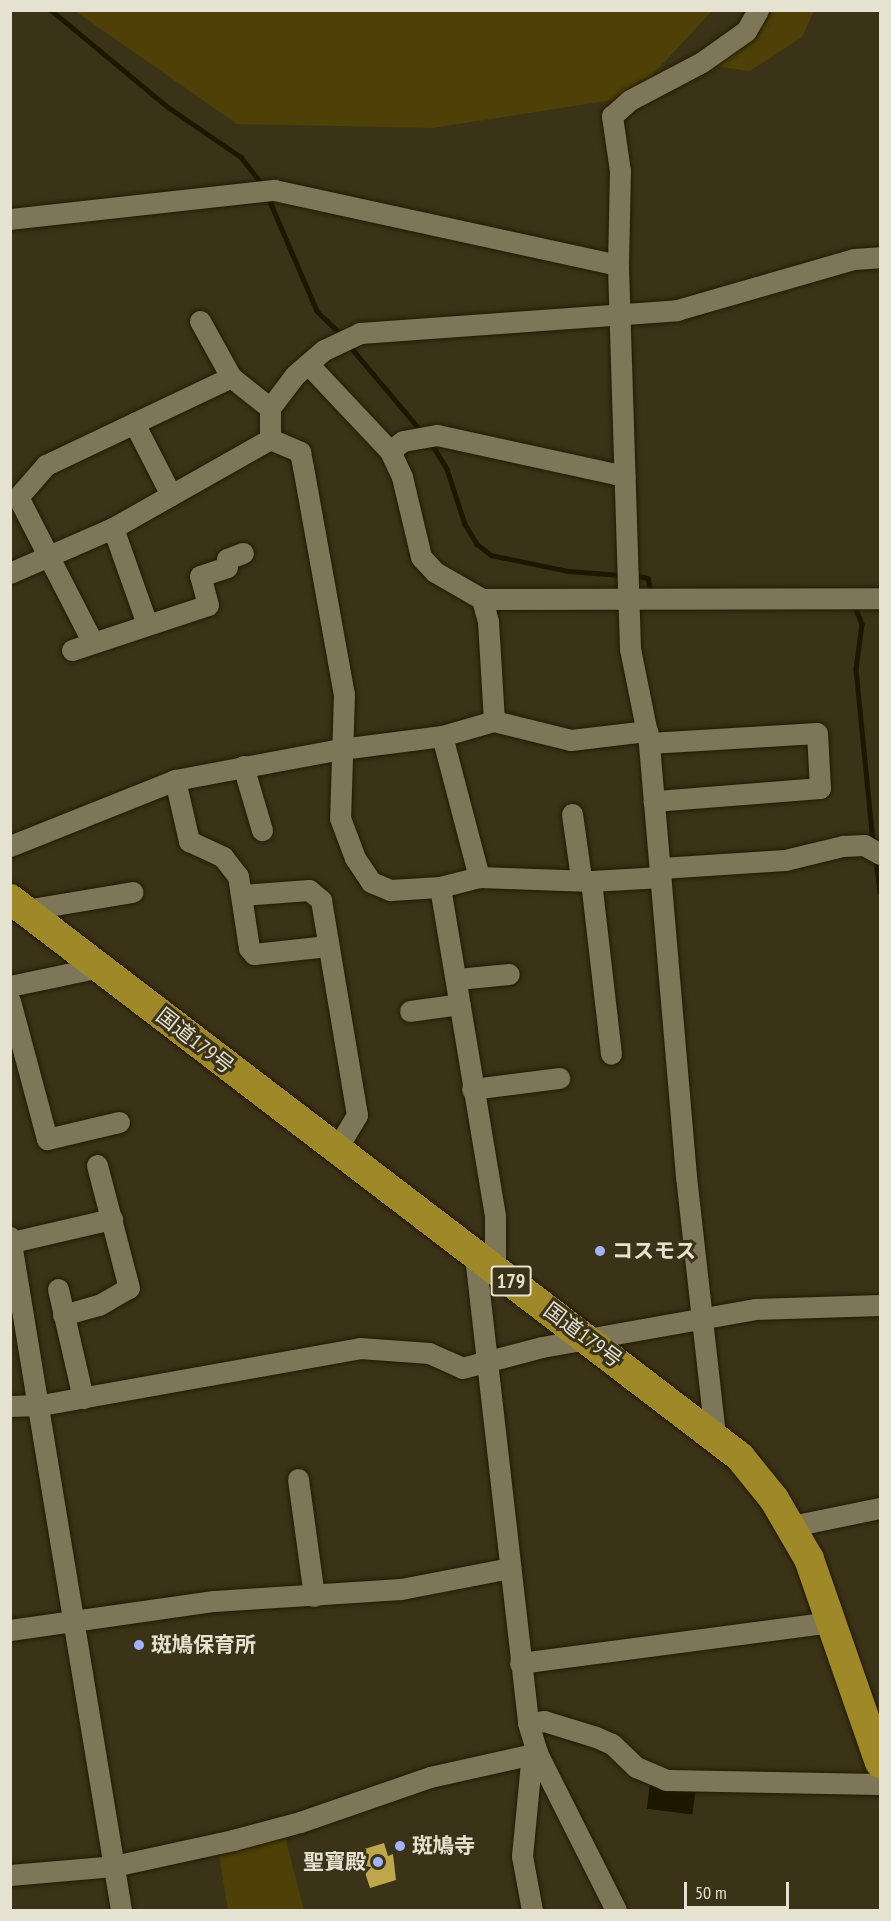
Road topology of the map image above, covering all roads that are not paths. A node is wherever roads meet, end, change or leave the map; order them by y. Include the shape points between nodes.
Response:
1 (758, 10) edge
2 (10, 219) edge
3 (880, 257) edge
4 (618, 265) junction
5 (621, 314) junction
6 (200, 321) dead end
7 (308, 364) junction
8 (231, 377) junction
9 (270, 408) junction
10 (134, 423) junction
11 (270, 439) junction
12 (390, 451) junction
13 (625, 476) junction
14 (171, 495) junction
15 (113, 528) junction
16 (243, 553) dead end
17 (49, 557) junction
18 (10, 573) edge
19 (880, 598) edge
20 (482, 599) junction
21 (629, 599) junction
22 (147, 624) junction
23 (92, 641) junction
24 (72, 650) dead end
25 (494, 721) junction
26 (442, 736) junction
27 (648, 737) junction
28 (341, 748) junction
29 (243, 766) junction
30 (175, 780) junction
31 (654, 801) junction
32 (572, 814) dead end
33 (262, 830) dead end
34 (10, 846) edge
35 (880, 854) edge
36 (661, 872) junction
37 (478, 877) junction
38 (586, 879) junction
39 (440, 887) junction
40 (132, 892) dead end
41 (242, 895) junction
42 (18, 904) edge
43 (328, 946) junction
44 (100, 967) junction
45 (509, 974) dead end
46 (457, 979) junction
47 (10, 986) edge
48 (10, 1001) edge
49 (460, 1004) junction
50 (410, 1011) dead end
51 (611, 1054) dead end
52 (559, 1078) dead end
53 (472, 1089) junction
54 (119, 1122) dead end
55 (336, 1150) junction
56 (97, 1165) dead end
57 (112, 1219) junction
58 (11, 1240) edge
59 (485, 1263) junction
60 (58, 1289) dead end
61 (880, 1305) edge
62 (63, 1315) junction
63 (702, 1322) junction
64 (592, 1341) junction
65 (488, 1364) junction
66 (83, 1398) junction
67 (41, 1405) junction
68 (10, 1406) edge
69 (715, 1436) junction
70 (298, 1479) dead end
71 (880, 1508) edge
72 (792, 1526) junction
73 (510, 1568) junction
74 (314, 1596) junction
75 (75, 1620) junction
76 (832, 1622) junction
77 (10, 1630) edge
78 (520, 1663) junction
79 (528, 1723) junction
80 (537, 1753) junction
81 (880, 1763) edge
82 (880, 1784) edge
83 (114, 1866) junction
84 (10, 1875) edge
85 (121, 1911) edge
86 (532, 1911) edge
87 (616, 1911) edge

1 - 4 street via 746,31 702,62 630,100 612,116 620,171
2 - 4 street via 274,190
3 - 5 street via 854,260 677,310
4 - 5 street
5 - 7 street via 360,333 324,350
5 - 13 street
6 - 8 street
7 - 9 street
7 - 12 street
8 - 9 street
8 - 10 street
9 - 11 street
10 - 14 street
10 - 17 street via 46,465 18,497
11 - 14 street
11 - 28 street via 300,452 344,694
12 - 13 street via 403,441 437,435
12 - 20 street via 402,477 421,557 435,572
13 - 21 street
14 - 15 street
15 - 17 street
15 - 22 street
16 - 22 street via 227,559 227,567 200,576 208,605
17 - 18 street
17 - 23 street
19 - 21 street
20 - 21 street
20 - 25 street via 488,622
21 - 27 street via 630,649
22 - 23 street
23 - 24 street
25 - 26 street
25 - 27 street via 571,740
26 - 28 street
26 - 37 street
27 - 31 street
27 - 31 street via 818,733 820,788
28 - 29 street
28 - 39 street via 340,818 355,858 371,882 390,890
29 - 30 street
29 - 33 street
30 - 34 street
30 - 41 street via 189,842 228,862
31 - 36 street
32 - 38 street
35 - 36 street via 864,845 843,846 785,860
36 - 38 street
36 - 63 street
37 - 38 street
37 - 39 street
38 - 51 street
39 - 46 street
40 - 42 street
41 - 43 street via 316,892
41 - 43 street via 249,948 254,954
42 - 44 highway, 国道179号 / 179
43 - 55 street via 357,1115
44 - 47 street
44 - 55 highway, 国道179号 / 179
45 - 46 street
46 - 49 street
48 - 54 street via 47,1139
49 - 50 street
49 - 53 street
52 - 53 street
53 - 59 street via 495,1216
55 - 59 highway, 国道179号 / 179
56 - 57 street
57 - 58 street
57 - 62 street via 129,1288 99,1305
58 - 67 street
59 - 64 highway, 国道179号 / 179
59 - 65 street
60 - 62 street
61 - 63 street via 755,1309
62 - 66 street
63 - 64 street
63 - 69 street
64 - 65 street via 542,1347
64 - 69 highway, 国道179号 / 179
65 - 66 street via 462,1368 429,1353 360,1348
65 - 73 street
66 - 67 street
67 - 68 street
67 - 75 street
69 - 72 highway, 国道179号 / 179 via 758,1478
70 - 74 street
71 - 72 street
72 - 76 highway, 国道179号 / 179
73 - 74 street via 401,1588
73 - 78 street
74 - 75 street via 214,1601
75 - 77 street
75 - 83 street
76 - 78 street
76 - 81 highway, 国道179号 / 179
78 - 79 street
79 - 80 street
79 - 82 street via 544,1721 596,1737 612,1744 636,1767 666,1780
80 - 83 street via 430,1777 300,1822
80 - 86 street via 531,1762 522,1856
80 - 87 street
83 - 84 street
83 - 85 street

